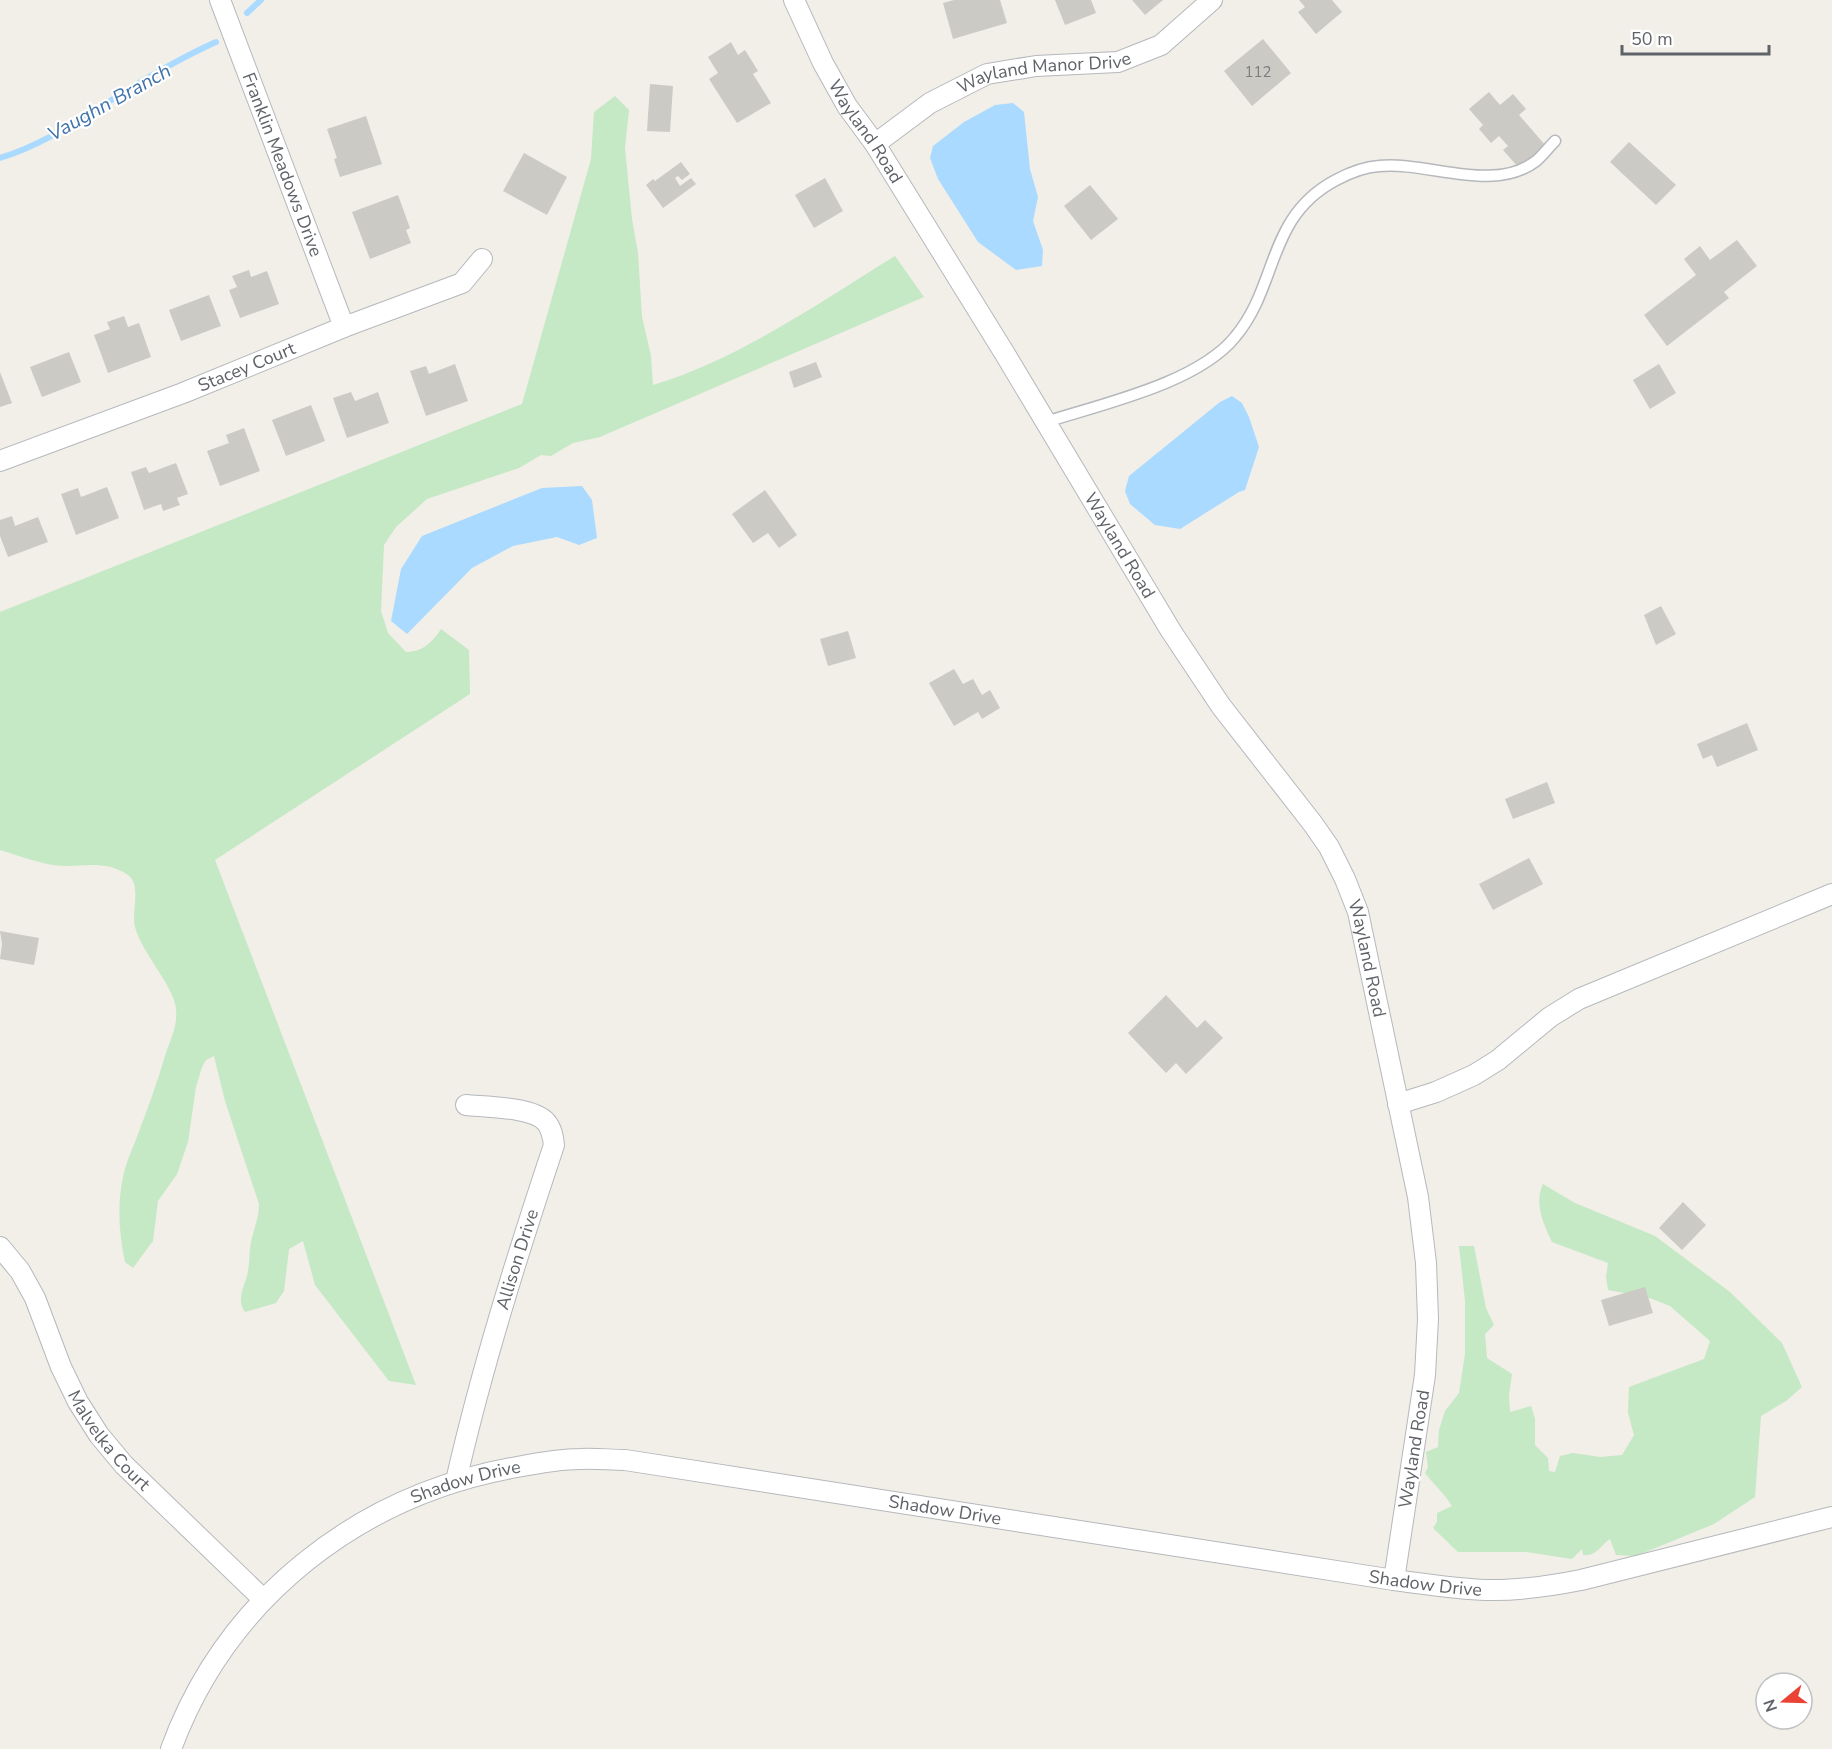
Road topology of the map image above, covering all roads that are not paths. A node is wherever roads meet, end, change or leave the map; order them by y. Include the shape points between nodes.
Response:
1 (220, 0) edge
2 (794, 0) edge
3 (1212, 0) edge
4 (1554, 141) dead end
5 (874, 144) junction
6 (482, 259) dead end
7 (344, 327) junction
8 (1046, 422) junction
9 (0, 461) edge
10 (1832, 894) edge
11 (1398, 1104) junction
12 (466, 1105) dead end
13 (0, 1247) edge
14 (456, 1481) junction
15 (1832, 1517) edge
16 (1394, 1580) junction
17 (263, 1599) junction
18 (171, 1749) edge

1 - 7 street, Franklin Meadows Drive
2 - 5 street, Wayland Road via 823,63
3 - 5 street, Wayland Manor Drive via 1161,45 1118,62 1036,66 987,75 930,103
4 - 8 lane via 1535,161 1494,175 1379,166 1335,180 1297,212 1283,233 1247,322 1215,357 1166,383
5 - 8 street, Wayland Road
6 - 7 street, Stacey Court via 462,283
7 - 9 street, Stacey Court via 183,393
8 - 11 street, Wayland Road via 1221,706 1313,824 1340,868 1358,912
10 - 11 street via 1579,999 1474,1075
11 - 16 street, Wayland Road via 1418,1197 1428,1319 1425,1375
12 - 14 street, Allison Drive via 534,1113 548,1124 554,1145 510,1280
13 - 17 street, Malvelka Court via 35,1298 61,1367 99,1435 124,1465
14 - 16 street, Shadow Drive via 543,1462 626,1460
14 - 17 street, Shadow Drive via 407,1500 345,1533 300,1565
15 - 16 street, Shadow Drive via 1548,1586 1456,1589
17 - 18 street, Shadow Drive via 209,1670

